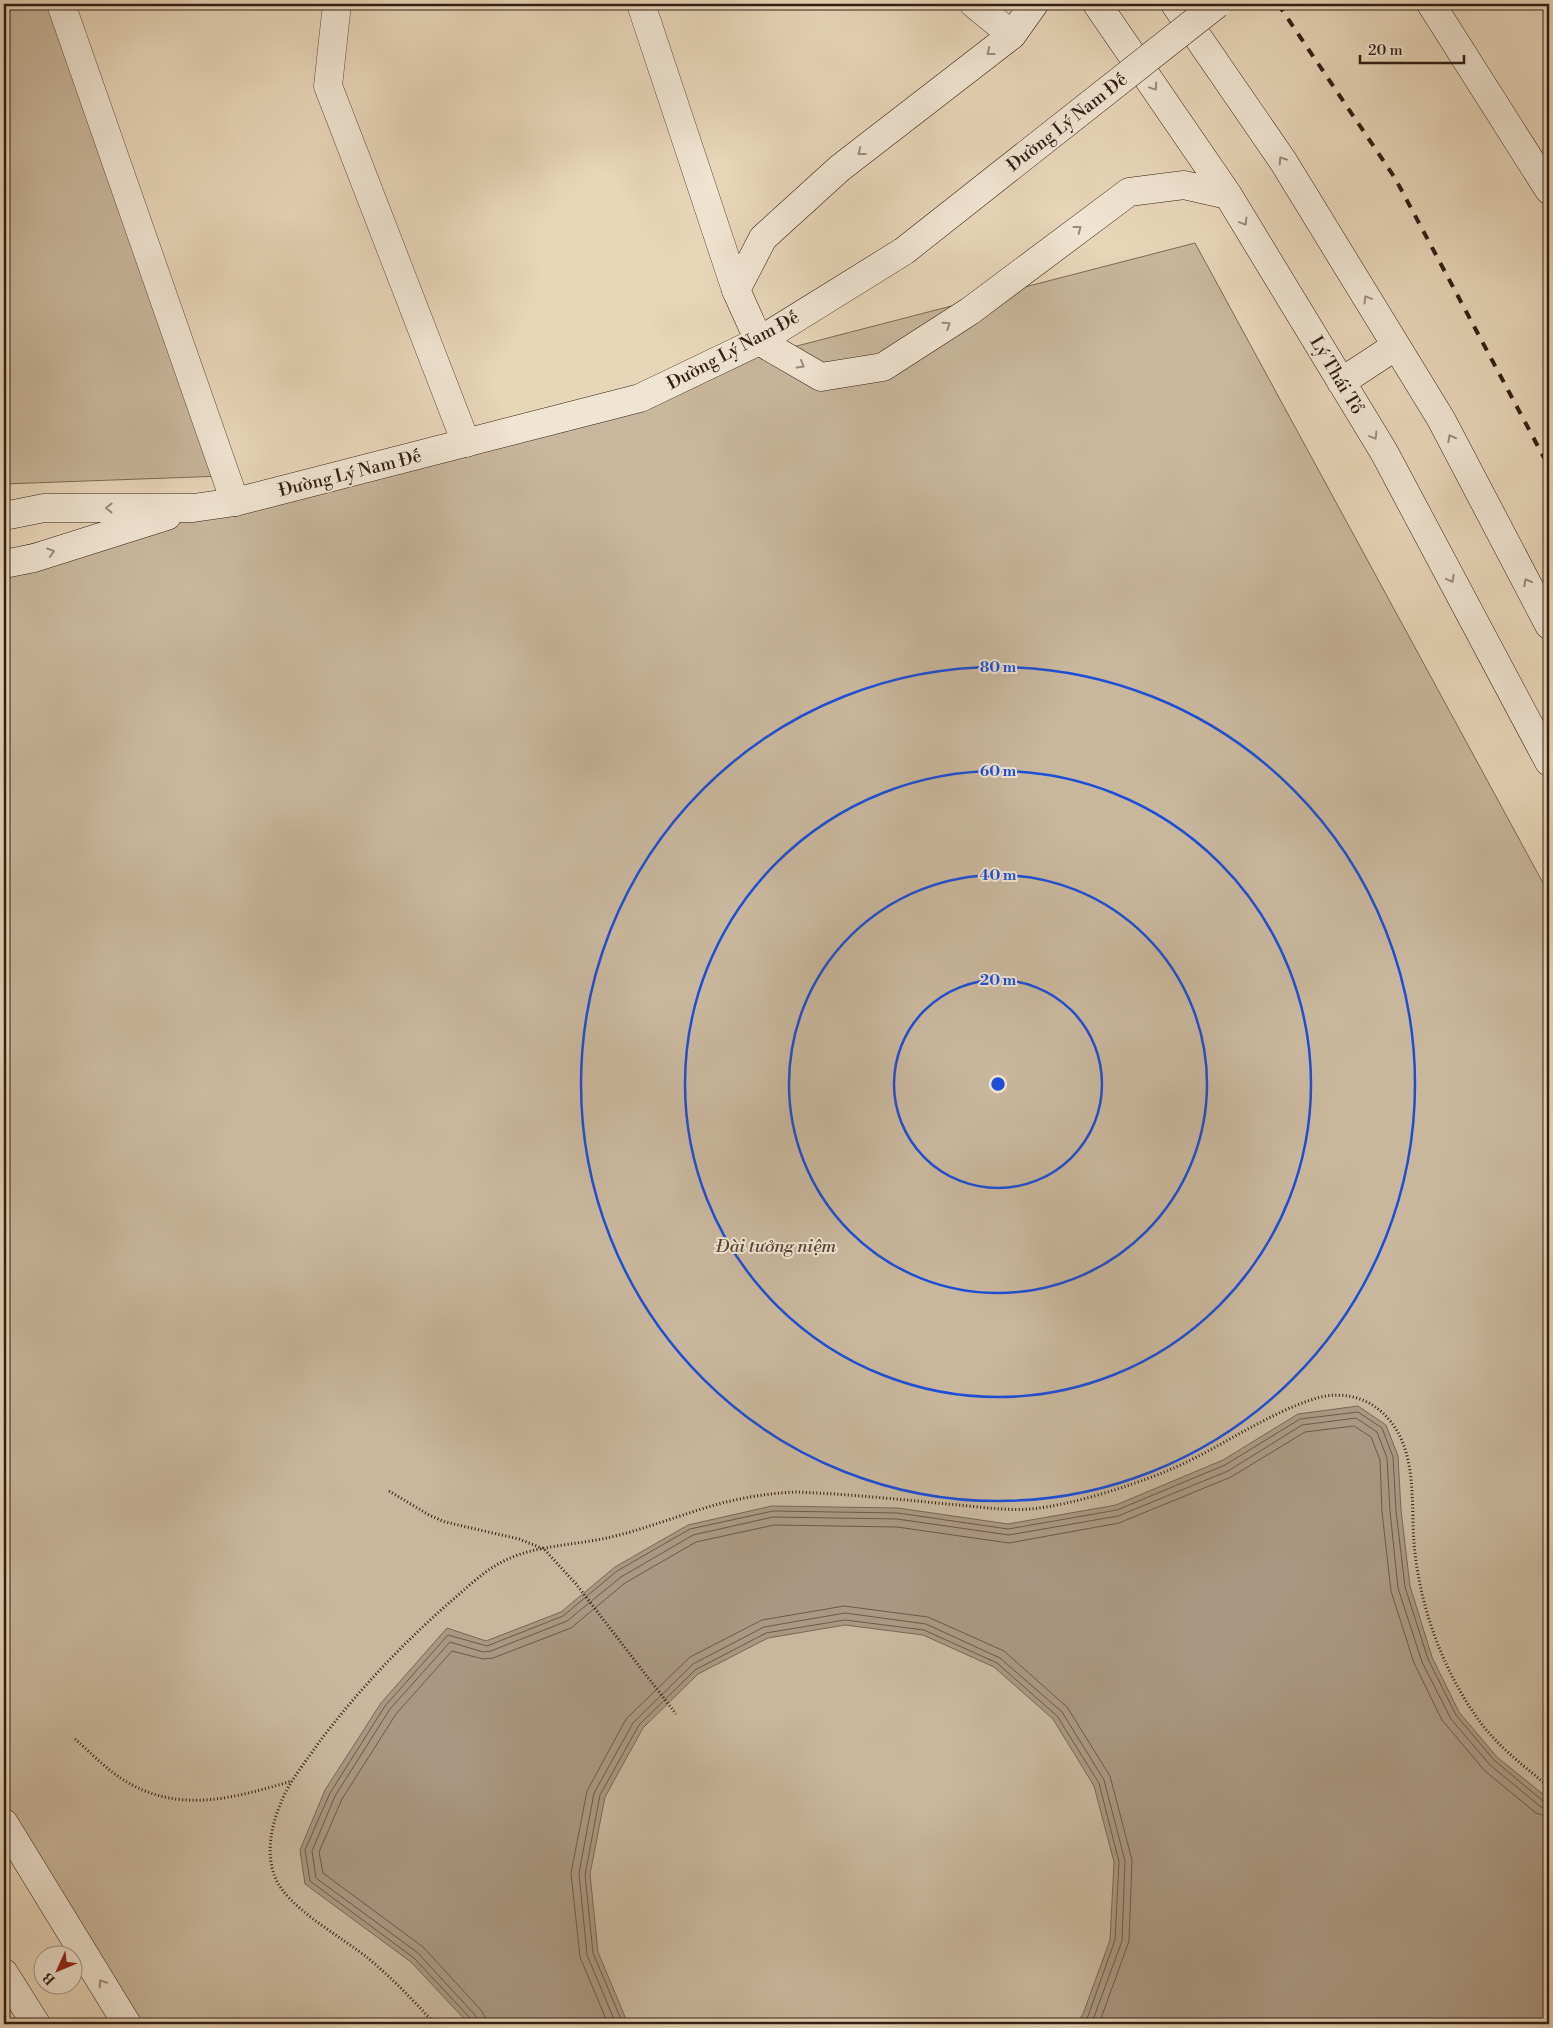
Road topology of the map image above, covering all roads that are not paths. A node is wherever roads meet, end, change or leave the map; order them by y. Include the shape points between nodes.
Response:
1 (60, 4) edge
2 (337, 4) edge
3 (641, 4) edge
4 (974, 4) edge
5 (1034, 4) edge
6 (1097, 4) edge
7 (1175, 4) edge
8 (1217, 4) edge
9 (1431, 4) edge
10 (1012, 35) junction
11 (1549, 190) edge
12 (1228, 195) junction
13 (736, 290) junction
14 (759, 341) junction
15 (1396, 346) junction
16 (1341, 382) junction
17 (466, 443) junction
18 (235, 502) junction
19 (192, 508) junction
20 (4, 516) edge
21 (4, 564) edge
22 (1549, 625) edge
23 (1549, 762) edge
24 (4, 1823) edge
25 (4, 1973) edge
26 (36, 2024) edge
27 (128, 2024) edge

1 - 18 street
2 - 17 street via 328,86
3 - 13 street
4 - 10 street
5 - 10 street
6 -> 12 street, Lý Thái Tổ
15 -> 7 street via 1283,161
8 - 14 street, Đường Lý Nam Đế, bridge via 904,251
9 - 11 street
10 -> 13 street via 840,168 763,238
14 -> 12 street via 821,377 883,366 970,311 1129,192 1184,185
12 -> 16 street, Lý Thái Tổ
13 - 14 street
14 - 17 street, Đường Lý Nam Đế via 640,398
15 - 16 street
22 -> 15 street via 1441,419
16 -> 23 street, Lý Thái Tổ via 1384,452
17 - 18 street, Đường Lý Nam Đế
18 - 19 street, Đường Lý Nam Đế
19 -> 20 street, Đường Lý Nam Đế via 44,508
21 -> 19 street, Đường Lý Nam Đế via 34,558
27 -> 24 street
25 - 26 street

